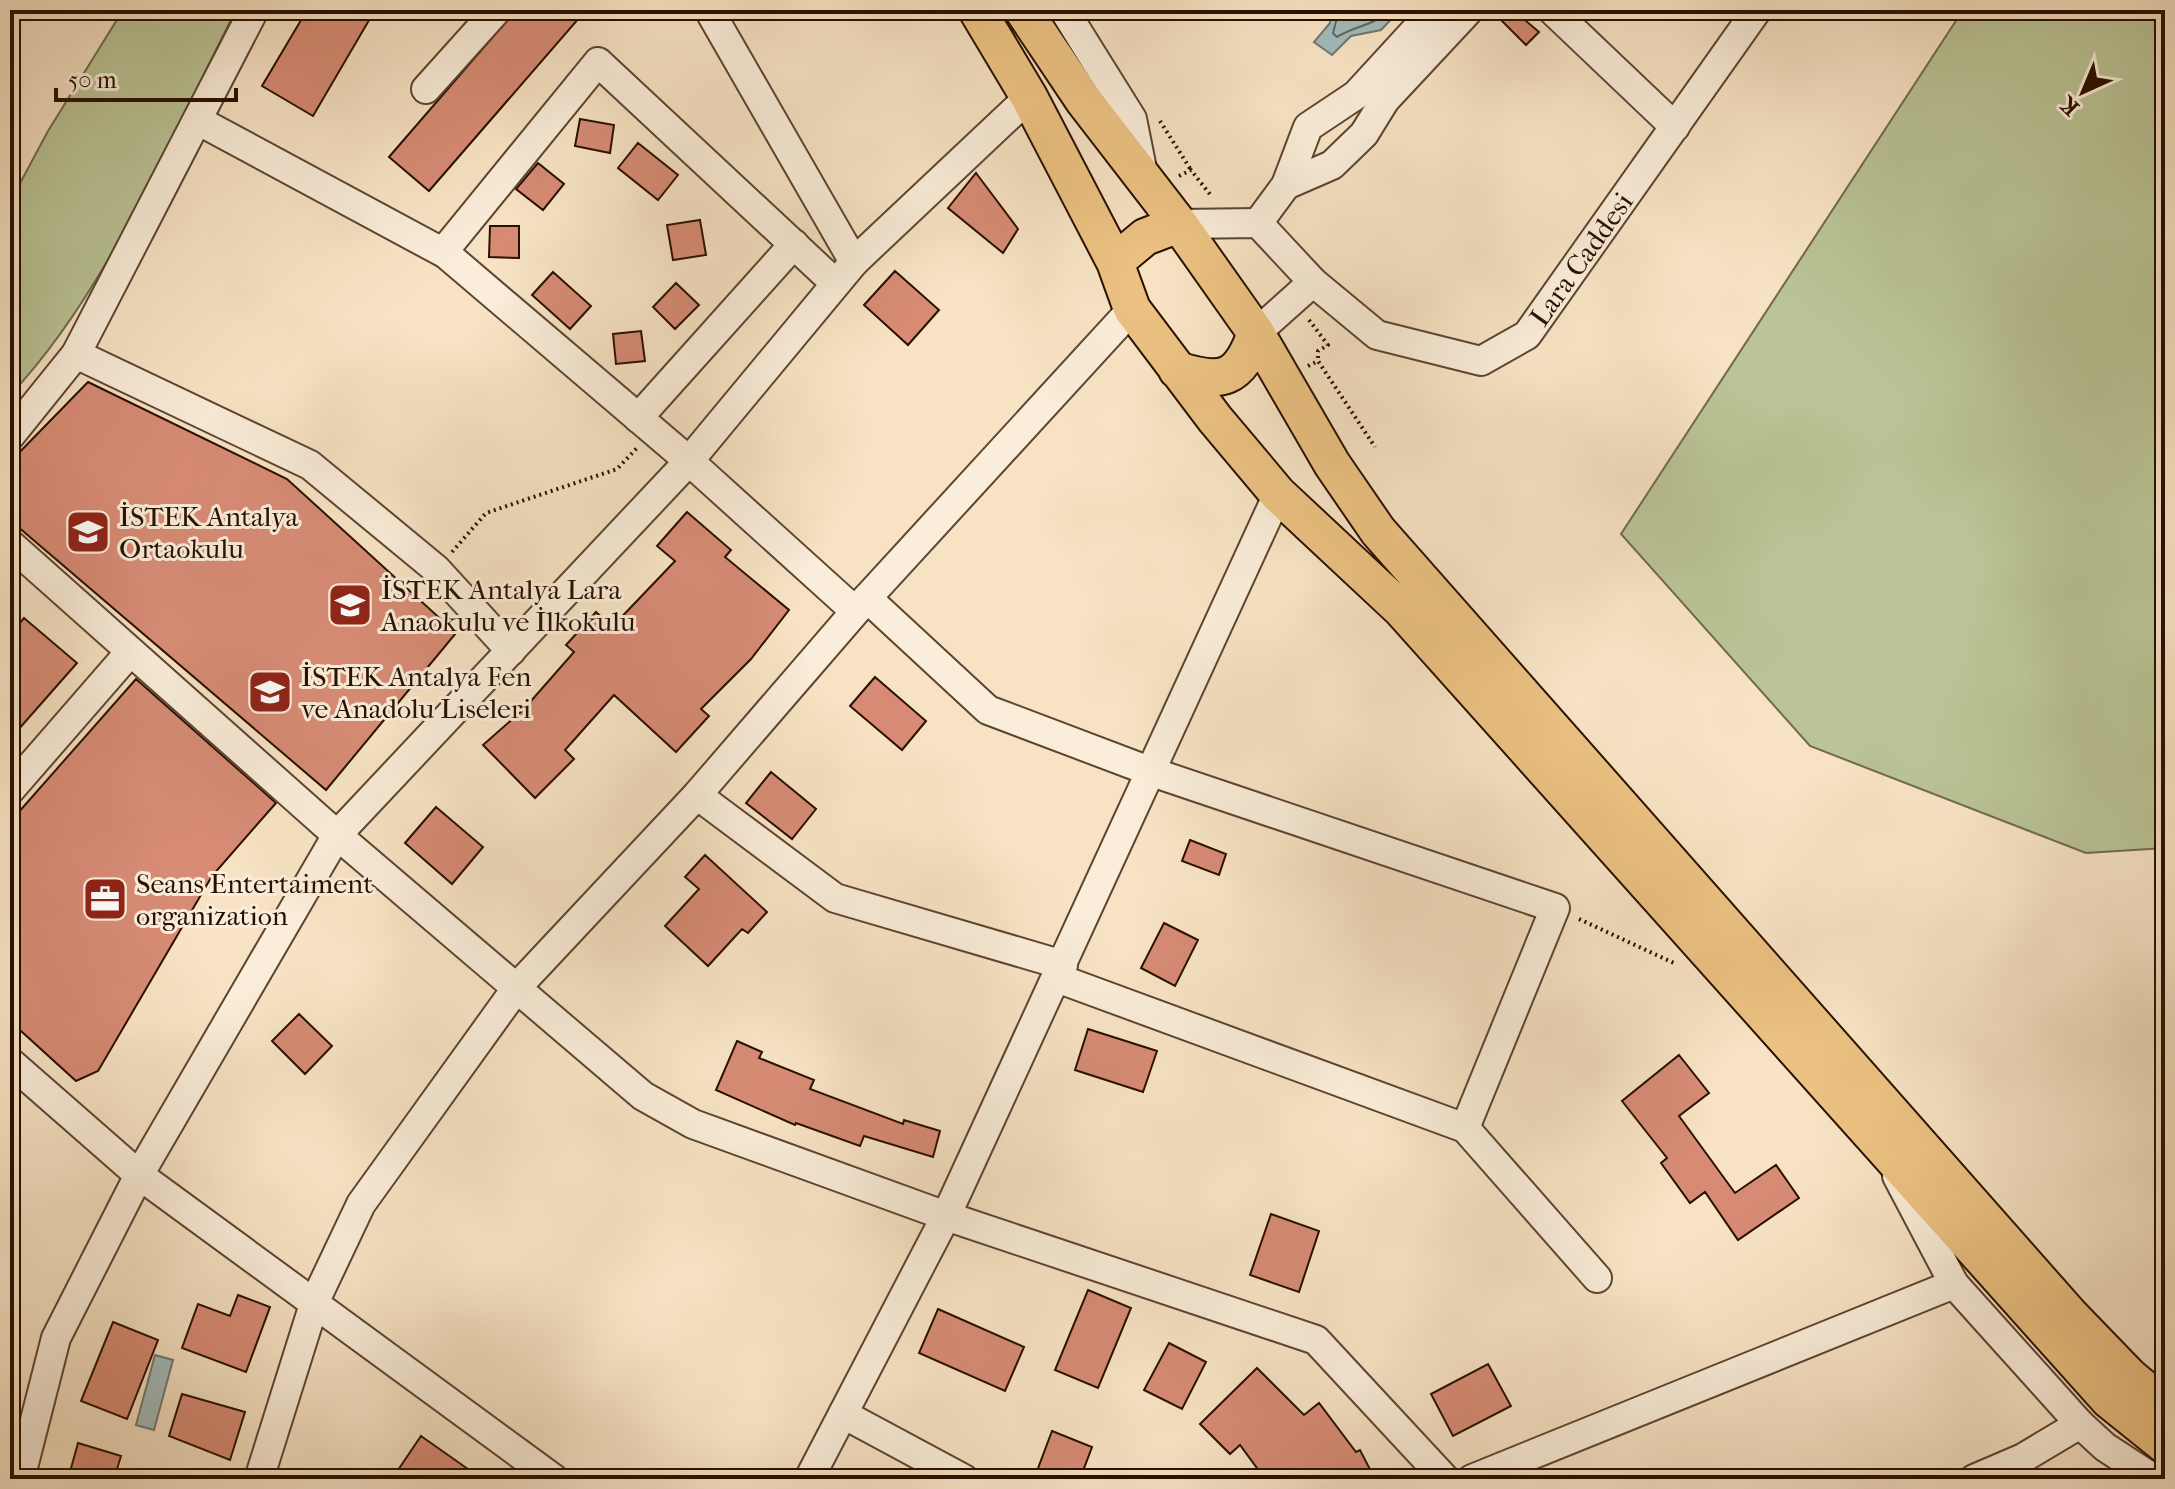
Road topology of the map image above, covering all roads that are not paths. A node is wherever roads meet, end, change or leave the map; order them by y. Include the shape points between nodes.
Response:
1 (254, 10) edge
2 (497, 10) edge
3 (709, 10) edge
4 (977, 10) edge
5 (1023, 10) edge
6 (1064, 10) edge
7 (1434, 10) edge
8 (1469, 10) edge
9 (1552, 10) edge
10 (1757, 10) edge
11 (426, 89) dead end
12 (1029, 97) junction
13 (199, 121) junction
14 (1675, 127) junction
15 (1144, 179) junction
16 (1286, 185) junction
17 (1258, 223) junction
18 (1179, 224) junction
19 (794, 244) junction
20 (443, 252) junction
21 (1115, 262) junction
22 (845, 273) junction
23 (1313, 282) junction
24 (1132, 309) junction
25 (1256, 333) junction
26 (76, 354) junction
27 (1177, 370) junction
28 (645, 425) junction
29 (10, 436) edge
30 (689, 461) junction
31 (1278, 494) junction
32 (10, 544) edge
33 (861, 604) junction
34 (511, 651) junction
35 (130, 652) junction
36 (1152, 772) junction
37 (10, 790) edge
38 (697, 795) junction
39 (337, 835) junction
40 (1060, 971) junction
41 (518, 986) junction
42 (10, 1062) edge
43 (1465, 1128) junction
44 (1879, 1144) junction
45 (139, 1175) junction
46 (946, 1216) junction
47 (1597, 1278) dead end
48 (1954, 1284) junction
49 (315, 1301) junction
50 (2165, 1406) edge
51 (843, 1414) junction
52 (2080, 1424) junction
53 (2165, 1445) edge
54 (544, 1476) edge
55 (20, 1479) edge
56 (259, 1479) edge
57 (809, 1479) edge
58 (964, 1479) edge
59 (1445, 1479) edge
60 (1472, 1479) edge
61 (1974, 1479) edge
62 (2154, 1479) edge

1 - 13 street
2 - 11 street
3 - 22 street
4 - 12 main road
5 - 15 main road
6 - 15 street via 1132,119
7 - 16 street via 1356,95 1308,127
8 - 16 street via 1332,165
9 - 14 street
10 - 14 street, Lara Caddesi
12 - 21 main road
12 - 22 street
13 - 20 street
13 - 26 street
14 - 23 street, Lara Caddesi via 1527,335 1481,361 1377,335
15 - 18 main road
16 - 17 street
17 - 18 street
17 - 23 street, Lara Caddesi
18 - 21 main road via 1145,237
18 - 25 main road
19 - 20 street via 598,62
19 - 22 street
19 - 28 street
20 - 28 street
21 - 24 main road
22 - 30 street
23 - 25 street
24 - 27 main road
24 - 33 street
25 - 27 main road via 1247,358 1229,374 1210,380
25 - 50 main road via 1332,464 1378,531 2070,1315
26 - 29 street
26 - 34 street via 310,465 436,569
27 - 31 main road
28 - 30 street
30 - 33 street
30 - 34 street
31 - 36 street
31 - 44 main road via 1401,609
32 - 35 street
33 - 36 street via 988,710
33 - 38 street
34 - 39 street
35 - 37 street
35 - 39 street
36 - 40 street
36 - 43 street via 1555,908
38 - 40 street via 835,898
38 - 41 street
39 - 41 street
39 - 45 street
40 - 43 street
40 - 46 street
41 - 46 street via 643,1096 693,1124
41 - 49 street via 361,1204
42 - 45 street
43 - 47 street
44 - 48 street
44 - 53 main road via 2109,1400
45 - 49 street
45 - 55 street via 56,1338
46 - 51 street
46 - 59 street via 1316,1340
48 - 52 street
48 - 60 street
49 - 54 street
49 - 56 street
51 - 57 street
51 - 58 street
52 - 61 street
52 - 62 street

